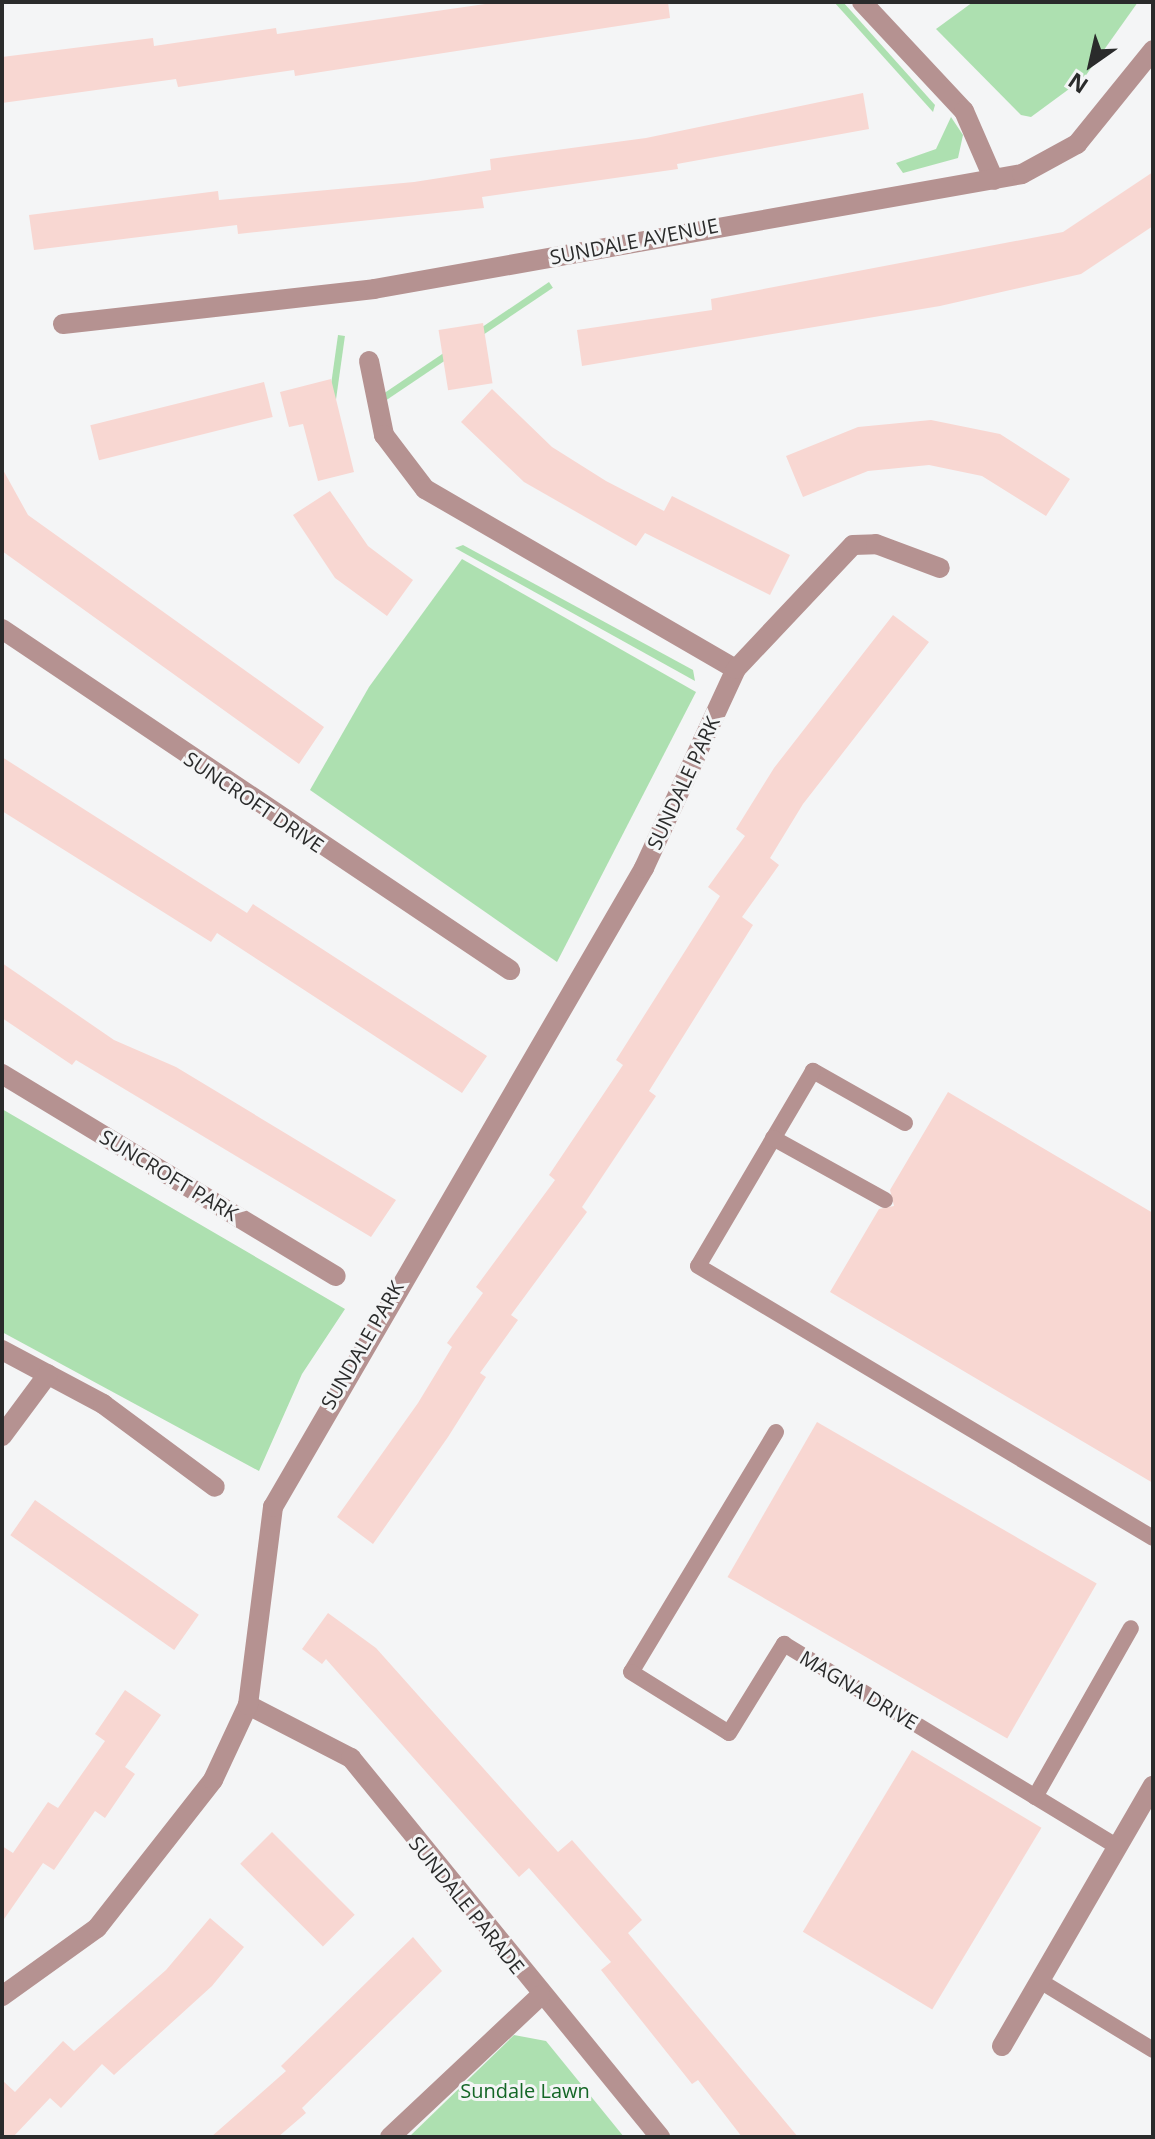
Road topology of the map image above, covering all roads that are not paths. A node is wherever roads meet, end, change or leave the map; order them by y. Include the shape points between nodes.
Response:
1 (862, 2) edge
2 (1153, 50) edge
3 (994, 180) junction
4 (63, 324) dead end
5 (369, 361) dead end
6 (940, 568) dead end
7 (2, 629) edge
8 (736, 669) junction
9 (510, 970) dead end
10 (2, 1074) edge
11 (905, 1123) dead end
12 (773, 1138) junction
13 (885, 1200) dead end
14 (336, 1276) dead end
15 (2, 1350) edge
16 (48, 1374) junction
17 (776, 1432) dead end
18 (2, 1436) edge
19 (215, 1487) dead end
20 (1153, 1538) edge
21 (1131, 1628) dead end
22 (248, 1705) junction
23 (1153, 1786) edge
24 (1035, 1797) junction
25 (1116, 1846) junction
26 (1040, 1981) junction
27 (541, 1995) junction
28 (2, 1996) edge
29 (1002, 2046) dead end
30 (1153, 2050) edge
31 (390, 2137) edge
32 (660, 2137) edge

1 - 3 street via 964,111
2 - 3 street, SUNDALE AVENUE via 1074,147
3 - 4 street, SUNDALE AVENUE via 369,290
5 - 8 street via 384,435 425,489
6 - 8 street, SUNDALE PARK via 876,544 853,545
7 - 9 street, SUNCROFT DRIVE
8 - 22 street, SUNDALE PARK via 644,868 273,1507
10 - 14 street, SUNCROFT PARK
11 - 12 lane via 813,1071
12 - 13 lane
12 - 20 lane via 698,1266
15 - 16 street
16 - 18 street
16 - 19 street via 103,1404
17 - 24 lane, MAGNA DRIVE via 631,1672 729,1733 784,1644
21 - 24 lane
22 - 27 street, SUNDALE PARADE via 351,1758
22 - 28 street, SUNDALE PARK via 182,1827 97,1928
23 - 25 street
24 - 25 lane, MAGNA DRIVE
25 - 26 street
26 - 29 street
26 - 30 lane
27 - 31 street
27 - 32 street, SUNDALE PARADE

